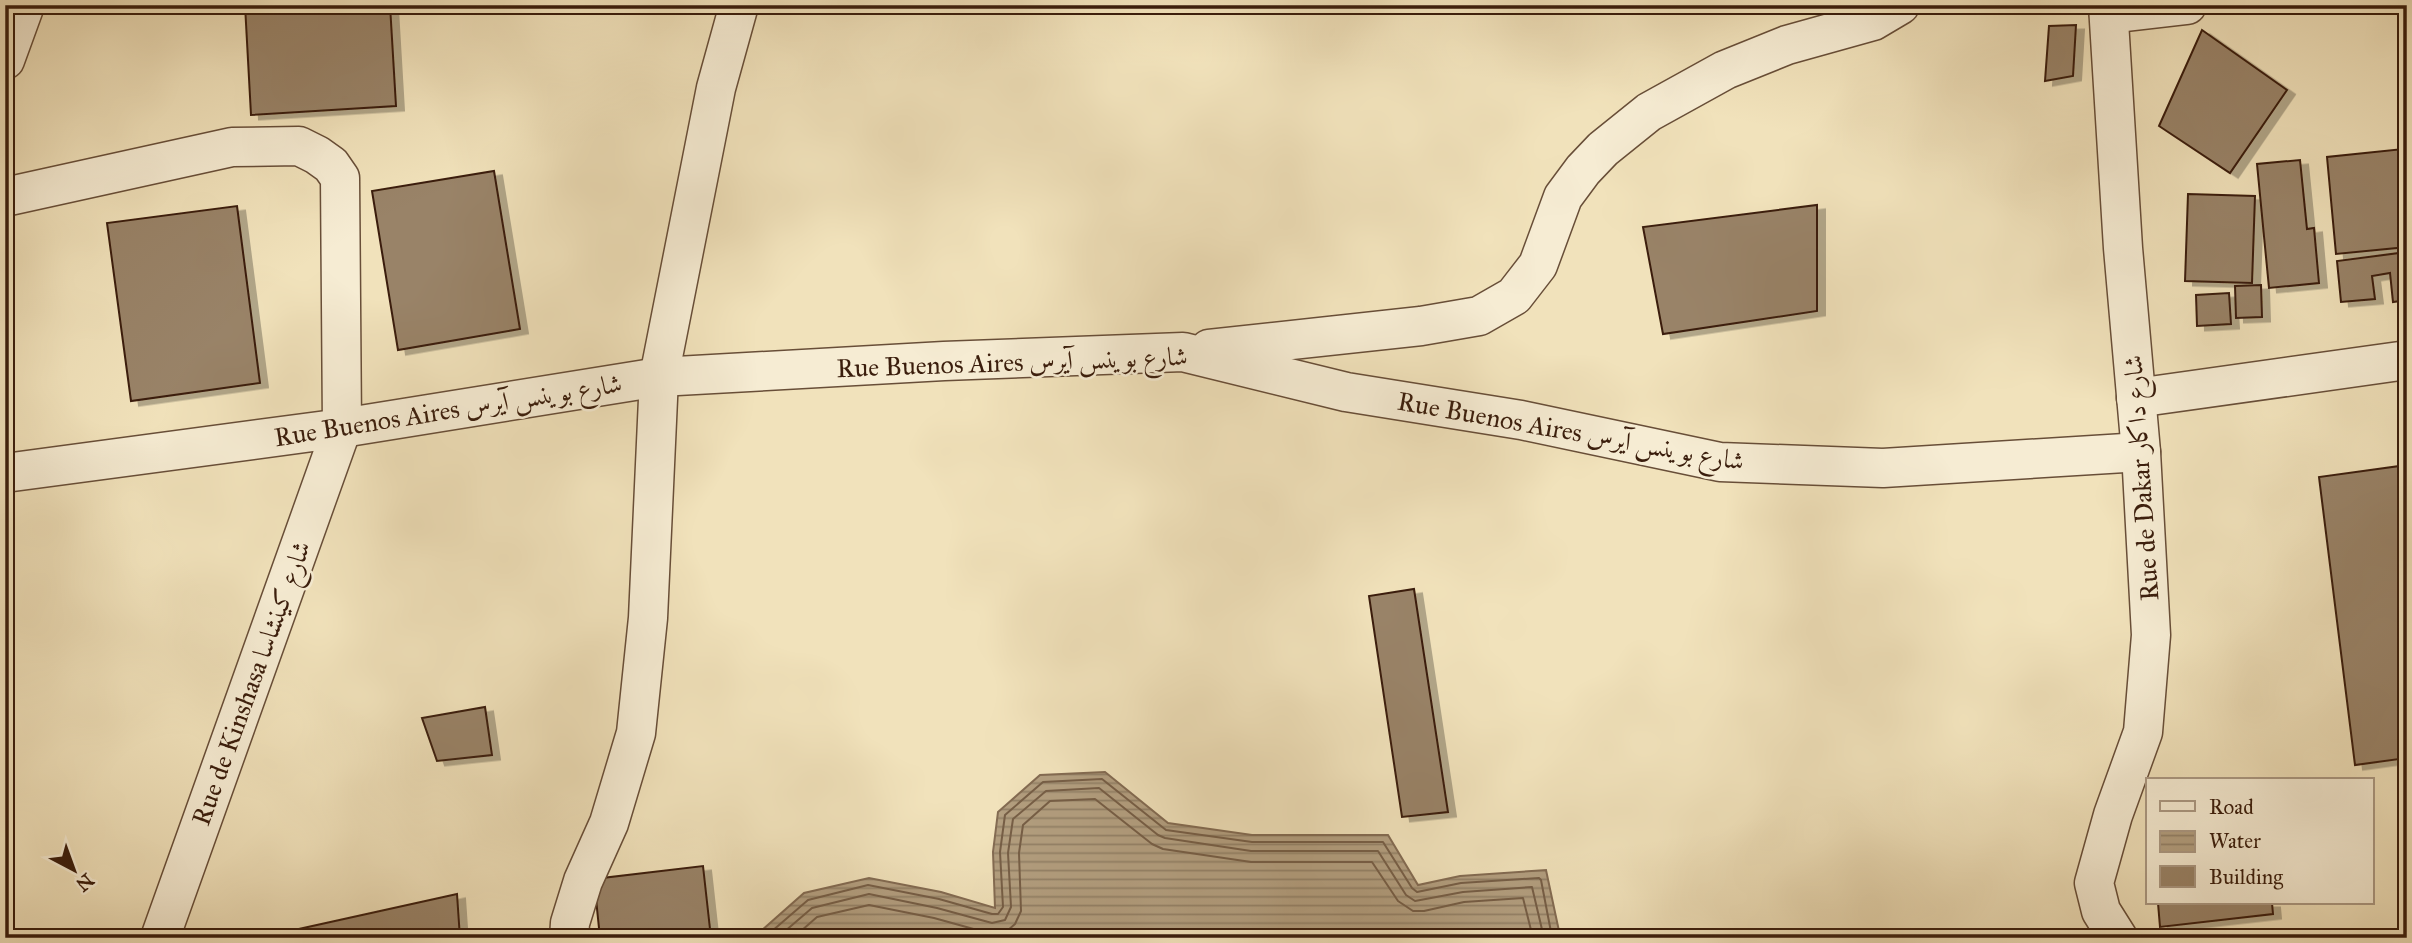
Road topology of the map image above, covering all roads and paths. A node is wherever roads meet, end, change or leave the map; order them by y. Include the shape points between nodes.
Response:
1 (25, 5) edge
2 (739, 5) edge
3 (1900, 5) edge
4 (2187, 5) edge
5 (2108, 10) edge
6 (5, 60) edge
7 (5, 197) edge
8 (1183, 352) junction
9 (2407, 360) edge
10 (659, 377) junction
11 (2136, 398) junction
12 (342, 428) junction
13 (2141, 452) junction
14 (5, 473) edge
15 (160, 938) edge
16 (569, 938) edge
17 (2118, 938) edge

1 - 6 street
2 - 10 street via 716,88
3 - 8 street via 1873,21 1787,45 1725,70 1649,112 1603,149 1563,197 1538,265 1514,296 1479,316
4 - 5 street
5 - 11 street, Rue de Dakar شارع داكار
7 - 12 street via 232,147 299,146 317,155 340,178
8 - 10 street, Rue Buenos Aires شارع بوينس آيرس
8 - 13 street, Rue Buenos Aires شارع بوينس آيرس via 1346,392 1521,421 1720,463 1883,468
9 - 11 street
10 - 12 street, Rue Buenos Aires شارع بوينس آيرس
10 - 16 street via 648,618 636,733 609,823 583,881
11 - 13 street, Rue de Dakar شارع داكار
12 - 14 street, Rue Buenos Aires شارع بوينس آيرس
12 - 15 street, Rue de Kinshasa شارع كينشاسا
13 - 17 street, Rue de Dakar شارع داكار via 2151,635 2143,732 2094,883 2101,911

